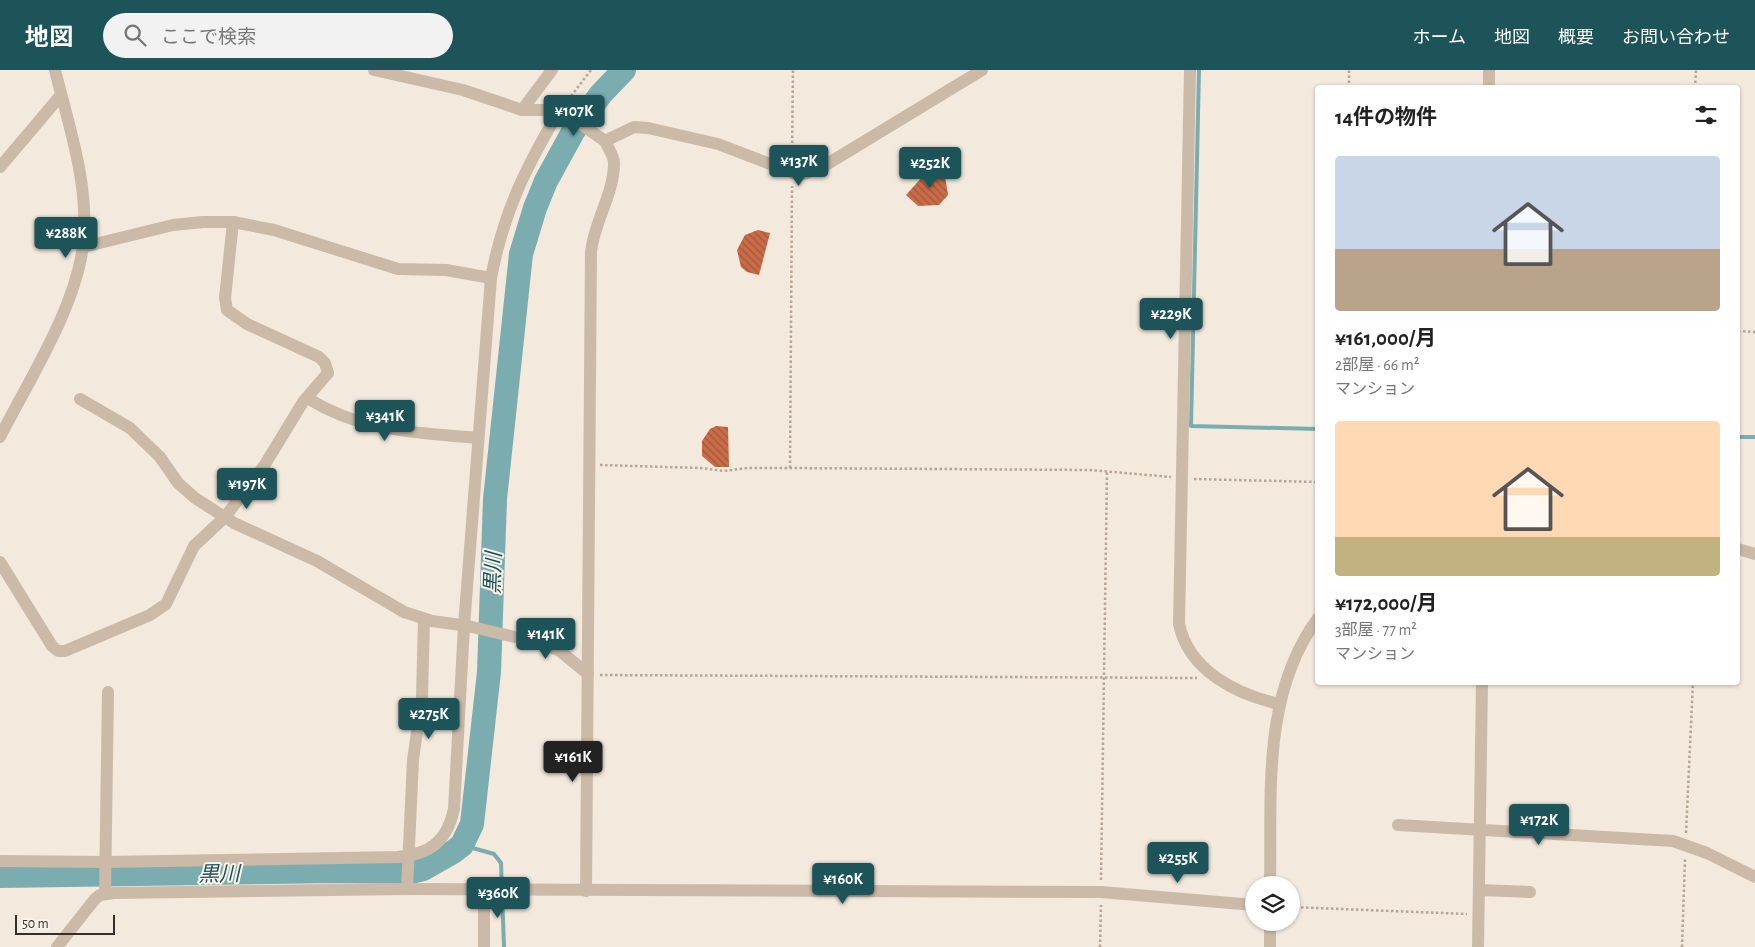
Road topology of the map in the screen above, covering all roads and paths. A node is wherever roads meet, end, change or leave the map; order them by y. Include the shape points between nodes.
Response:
1 (54, 70) edge
2 (374, 70) edge
3 (552, 70) edge
4 (591, 70) edge
5 (793, 70) edge
6 (982, 70) edge
7 (1190, 70) edge
8 (1349, 70) edge
9 (1489, 70) edge
10 (1696, 70) edge
11 (1349, 85) edge
12 (1489, 85) edge
13 (1695, 85) edge
14 (61, 95) junction
15 (522, 110) junction
16 (562, 112) junction
17 (602, 140) junction
18 (0, 167) edge
19 (792, 173) junction
20 (233, 222) junction
21 (83, 247) junction
22 (491, 278) junction
23 (1740, 331) edge
24 (1755, 332) edge
25 (307, 398) junction
26 (80, 399) dead end
27 (0, 437) edge
28 (478, 438) junction
29 (590, 465) junction
30 (790, 468) junction
31 (1107, 471) junction
32 (1181, 478) junction
33 (1315, 482) edge
34 (224, 517) junction
35 (1740, 550) edge
36 (1755, 554) edge
37 (0, 562) edge
38 (424, 619) junction
39 (1315, 622) edge
40 (466, 626) junction
41 (588, 674) junction
42 (1216, 678) junction
43 (1104, 679) junction
44 (1482, 685) edge
45 (1693, 685) edge
46 (108, 692) dead end
47 (1279, 704) junction
48 (1398, 825) dead end
49 (1480, 829) junction
50 (1686, 845) junction
51 (409, 858) junction
52 (0, 861) edge
53 (105, 865) junction
54 (1270, 876) edge
55 (1755, 876) edge
56 (407, 886) junction
57 (1479, 890) junction
58 (105, 891) junction
59 (488, 891) junction
60 (586, 891) junction
61 (1101, 892) junction
62 (1530, 892) dead end
63 (1245, 904) edge
64 (1300, 907) edge
65 (1478, 914) junction
66 (1270, 931) edge
67 (58, 947) edge
68 (484, 947) edge
69 (1100, 947) edge
70 (1270, 947) edge
71 (1478, 947) edge
72 (1682, 947) edge

1 - 14 street
2 - 15 street via 463,90
3 - 15 street
4 - 16 path
5 - 19 path
6 - 19 street via 824,166 804,174
7 - 32 street
8 - 11 path
9 - 12 street
10 - 13 path
14 - 18 street
14 - 21 street via 82,188
15 - 16 street
16 - 17 street
16 - 22 street via 528,164 509,208
17 - 19 street via 634,127 648,128 718,144
17 - 29 street via 614,162 591,252
19 - 30 path
20 - 21 street via 173,226
20 - 22 street via 274,230 398,269 446,270
20 - 25 street via 225,298 227,310 247,324 325,363 328,372
21 - 27 street via 63,314
22 - 28 street
23 - 24 path
25 - 28 street via 372,427
25 - 34 street via 264,466
26 - 34 street via 130,428 160,457 178,483
28 - 40 street
29 - 30 path via 724,471
29 - 41 street
30 - 31 path
31 - 32 path
31 - 43 path
32 - 33 path
32 - 42 street via 1179,624 1187,647
34 - 37 street via 194,546 166,604 150,615 65,651 58,651 52,646
34 - 38 street via 317,561 378,599
35 - 36 street
38 - 40 street
38 - 51 street via 422,697 413,760
39 - 47 street via 1299,646
40 - 41 street via 540,643 560,651
40 - 51 street via 456,782 450,824 438,842
41 - 43 path
41 - 60 street
42 - 43 path
42 - 47 street via 1248,695
43 - 61 path
44 - 49 street
45 - 50 path
46 - 53 street
47 - 54 street via 1273,752
48 - 49 street
49 - 50 street via 1656,838
49 - 57 street
50 - 55 street
50 - 72 path
51 - 53 street
51 - 56 street
52 - 53 street
53 - 58 street
56 - 58 street
56 - 59 street
57 - 62 street
57 - 65 street
58 - 67 street via 95,899
59 - 60 street
59 - 68 street
60 - 61 street
61 - 63 street
61 - 69 path
64 - 65 path
65 - 71 street
66 - 70 street

